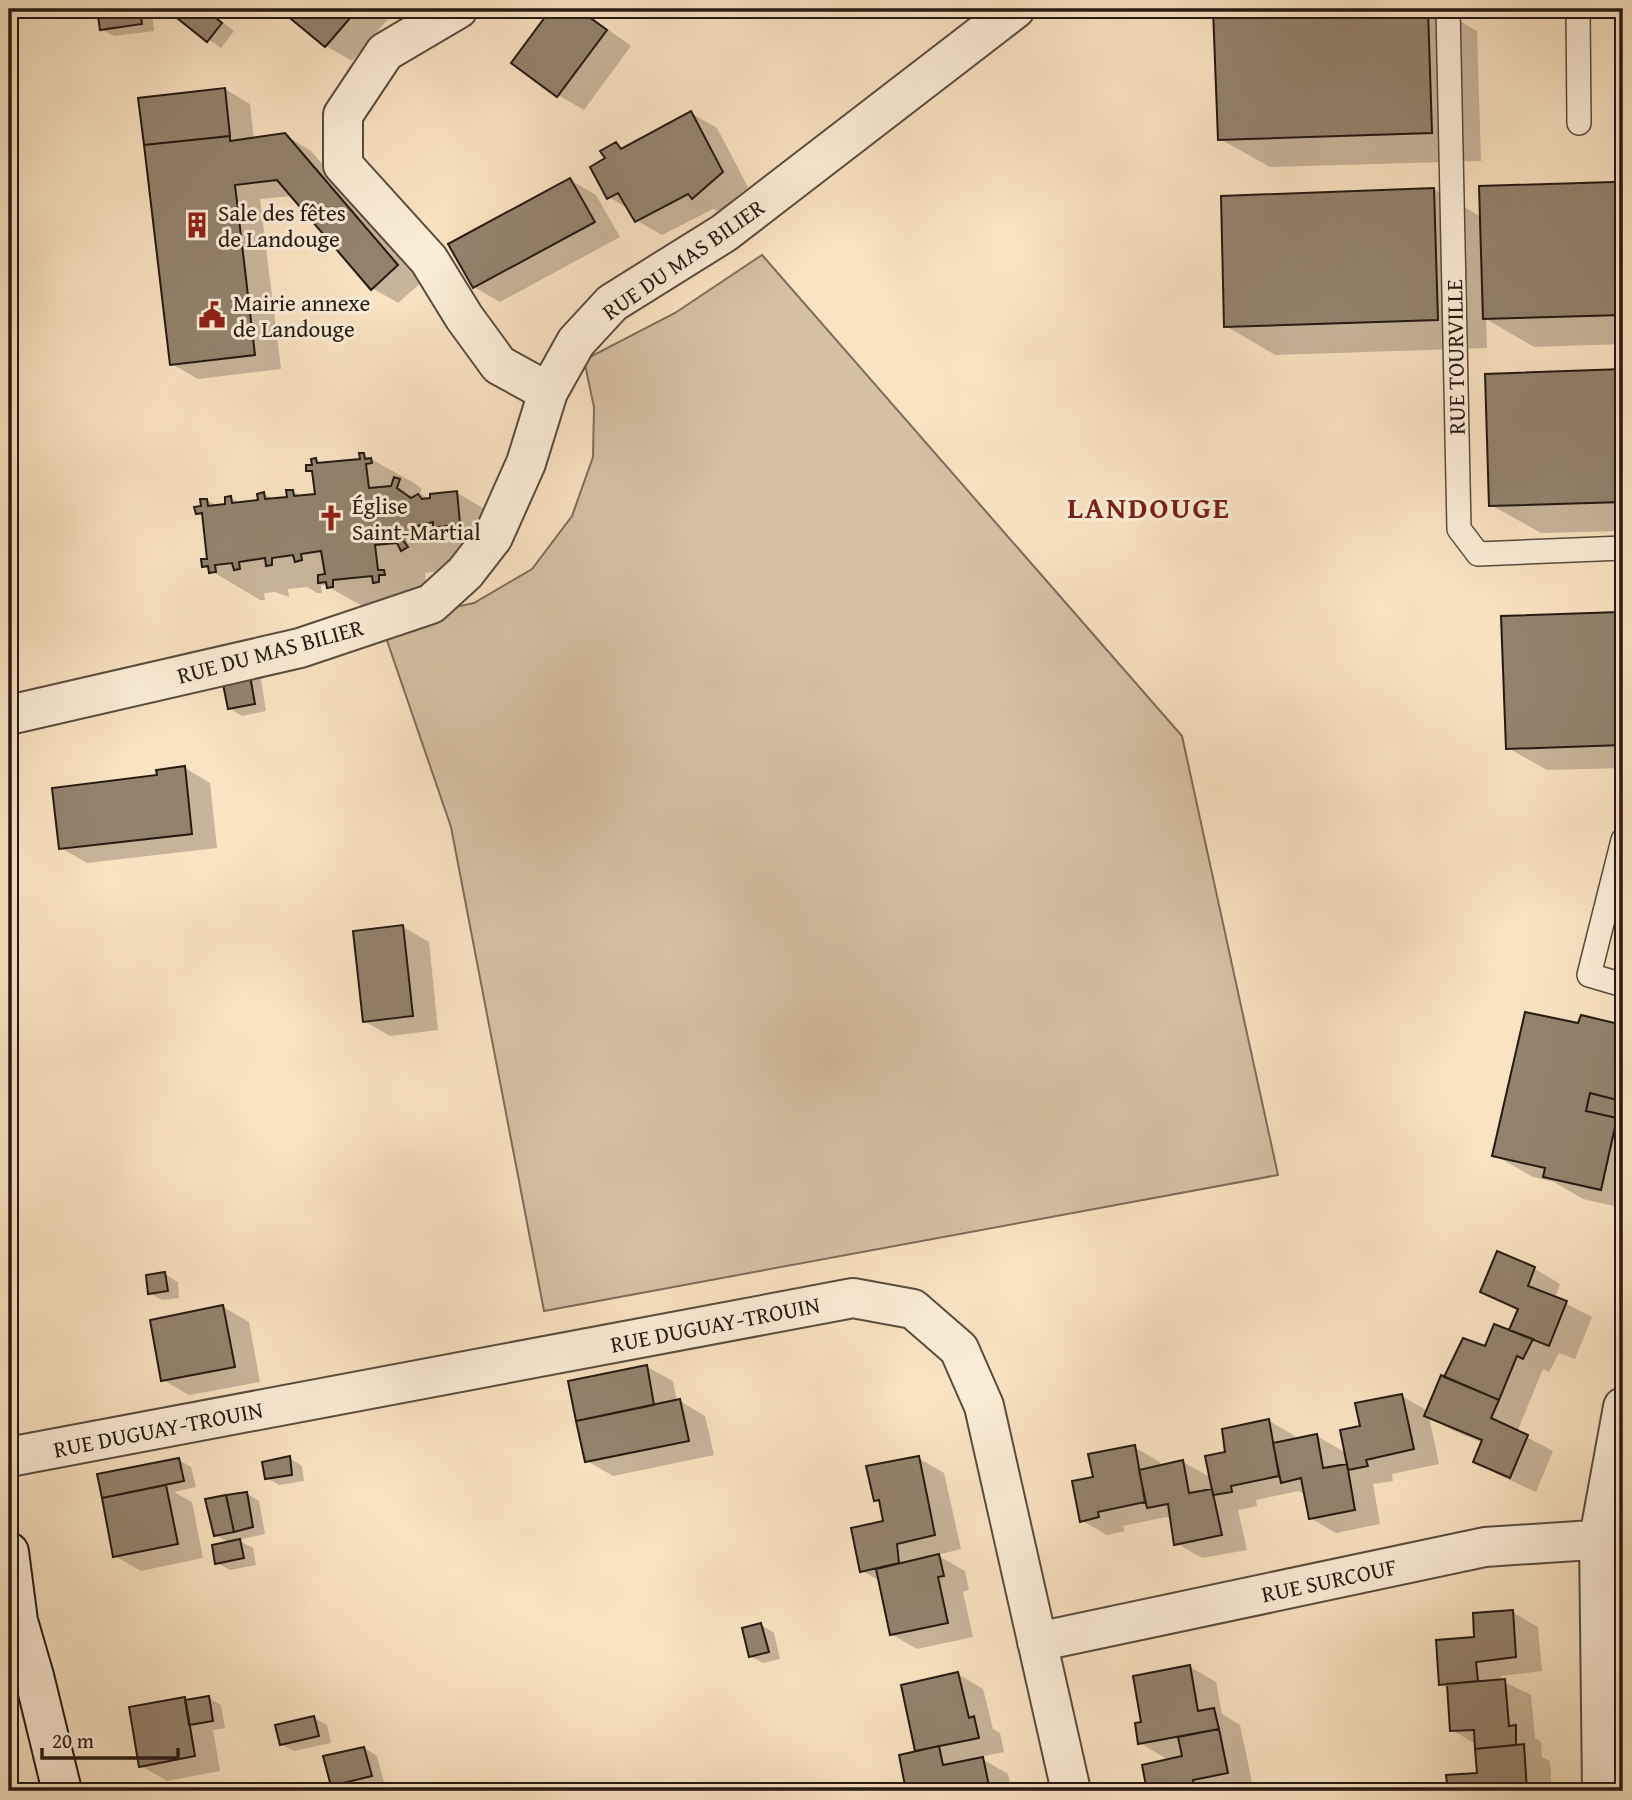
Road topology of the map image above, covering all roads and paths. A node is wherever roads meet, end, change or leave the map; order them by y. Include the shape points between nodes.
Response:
1 (458, 9) edge
2 (1015, 9) edge
3 (1448, 9) edge
4 (1578, 9) edge
5 (1579, 123) dead end
6 (548, 392) junction
7 (1623, 548) edge
8 (9, 715) edge
9 (1623, 840) edge
10 (1623, 985) edge
11 (1623, 1407) edge
12 (9, 1457) edge
13 (1611, 1538) edge
14 (9, 1552) edge
15 (1037, 1642) junction
16 (62, 1791) edge
17 (1071, 1791) edge
18 (1602, 1791) edge

1 - 6 street via 386,52 343,115 342,164 429,260 499,365
2 - 6 street, RUE DU MAS BILIER via 724,233 611,303 576,342
3 - 7 lane, RUE TOURVILLE via 1459,529 1478,554
4 - 5 lane
6 - 8 street, RUE DU MAS BILIER via 526,463 493,537 466,573 431,604 300,648
9 - 10 lane via 1589,975
11 - 13 street
12 - 15 street, RUE DUGUAY-TROUIN via 853,1298 913,1309 958,1349 984,1406
13 - 15 street, RUE SURCOUF via 1485,1547
13 - 18 street
14 - 16 street via 18,1621
15 - 17 street, RUE DUGUAY-TROUIN

